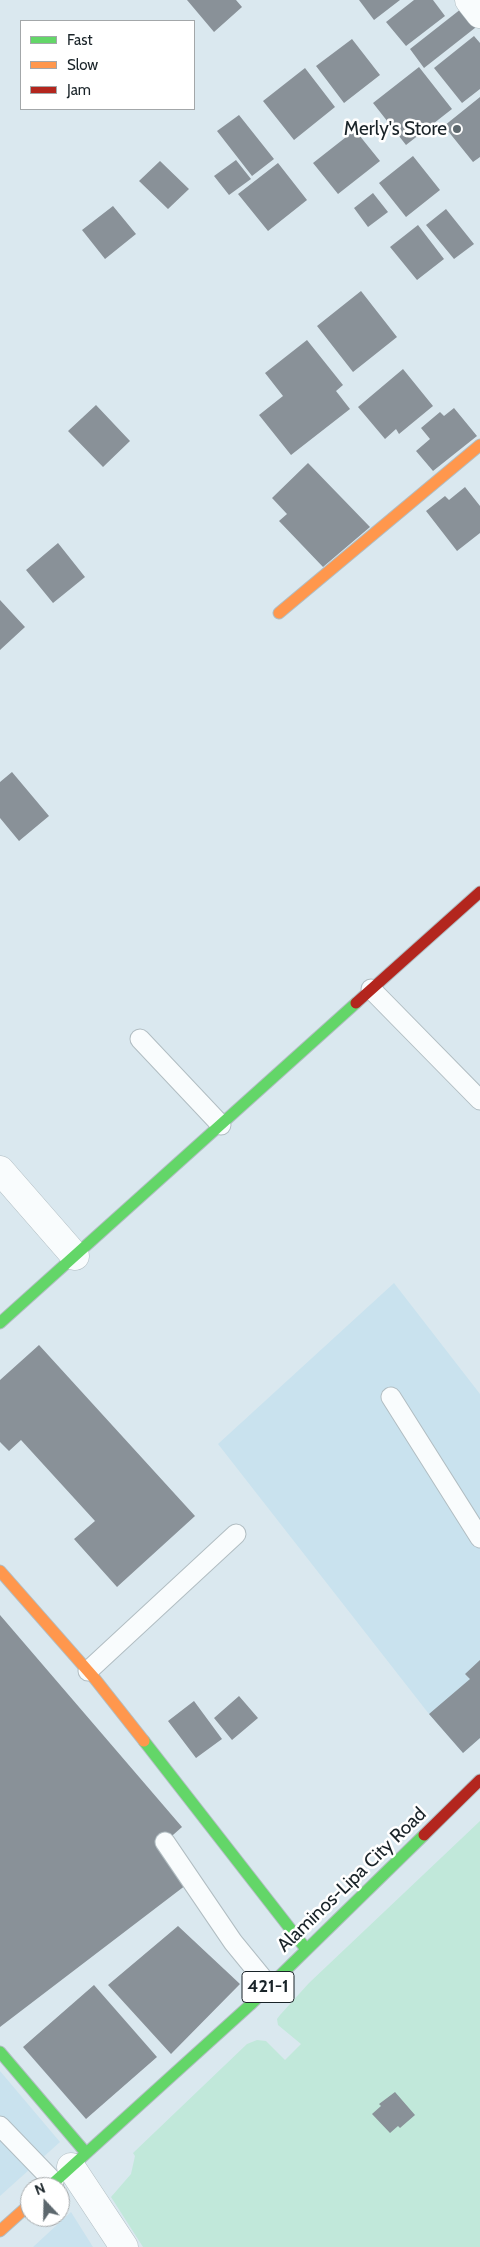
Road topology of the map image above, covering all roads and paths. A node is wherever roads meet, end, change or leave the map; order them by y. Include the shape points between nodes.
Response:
1 (470, 0) edge
2 (480, 14) edge
3 (480, 445) edge
4 (279, 613) dead end
5 (480, 892) edge
6 (370, 989) junction
7 (140, 1039) dead end
8 (480, 1100) edge
9 (221, 1125) junction
10 (0, 1170) edge
11 (75, 1256) junction
12 (0, 1323) edge
13 (391, 1397) dead end
14 (236, 1534) dead end
15 (480, 1538) edge
16 (0, 1572) edge
17 (88, 1671) junction
18 (480, 1780) edge
19 (165, 1842) dead end
20 (306, 1949) junction
21 (269, 1986) junction
22 (0, 2052) edge
23 (0, 2126) edge
24 (65, 2172) edge
25 (20, 2213) edge
26 (0, 2231) edge
27 (124, 2247) edge

1 - 2 street
3 - 4 street
5 - 6 street
6 - 8 lane
6 - 9 street
7 - 9 lane
9 - 11 street
10 - 11 street
11 - 12 street
13 - 15 lane
14 - 17 lane
16 - 17 street
17 - 20 street
18 - 20 street, Alaminos-Lipa City Road / 421-1
19 - 21 lane via 233,1942
20 - 21 street, Alaminos-Lipa City Road / 421-1
21 - 24 street, Alaminos-Lipa City Road / 421-1
22 - 24 street
23 - 24 lane
24 - 27 street
25 - 26 street

